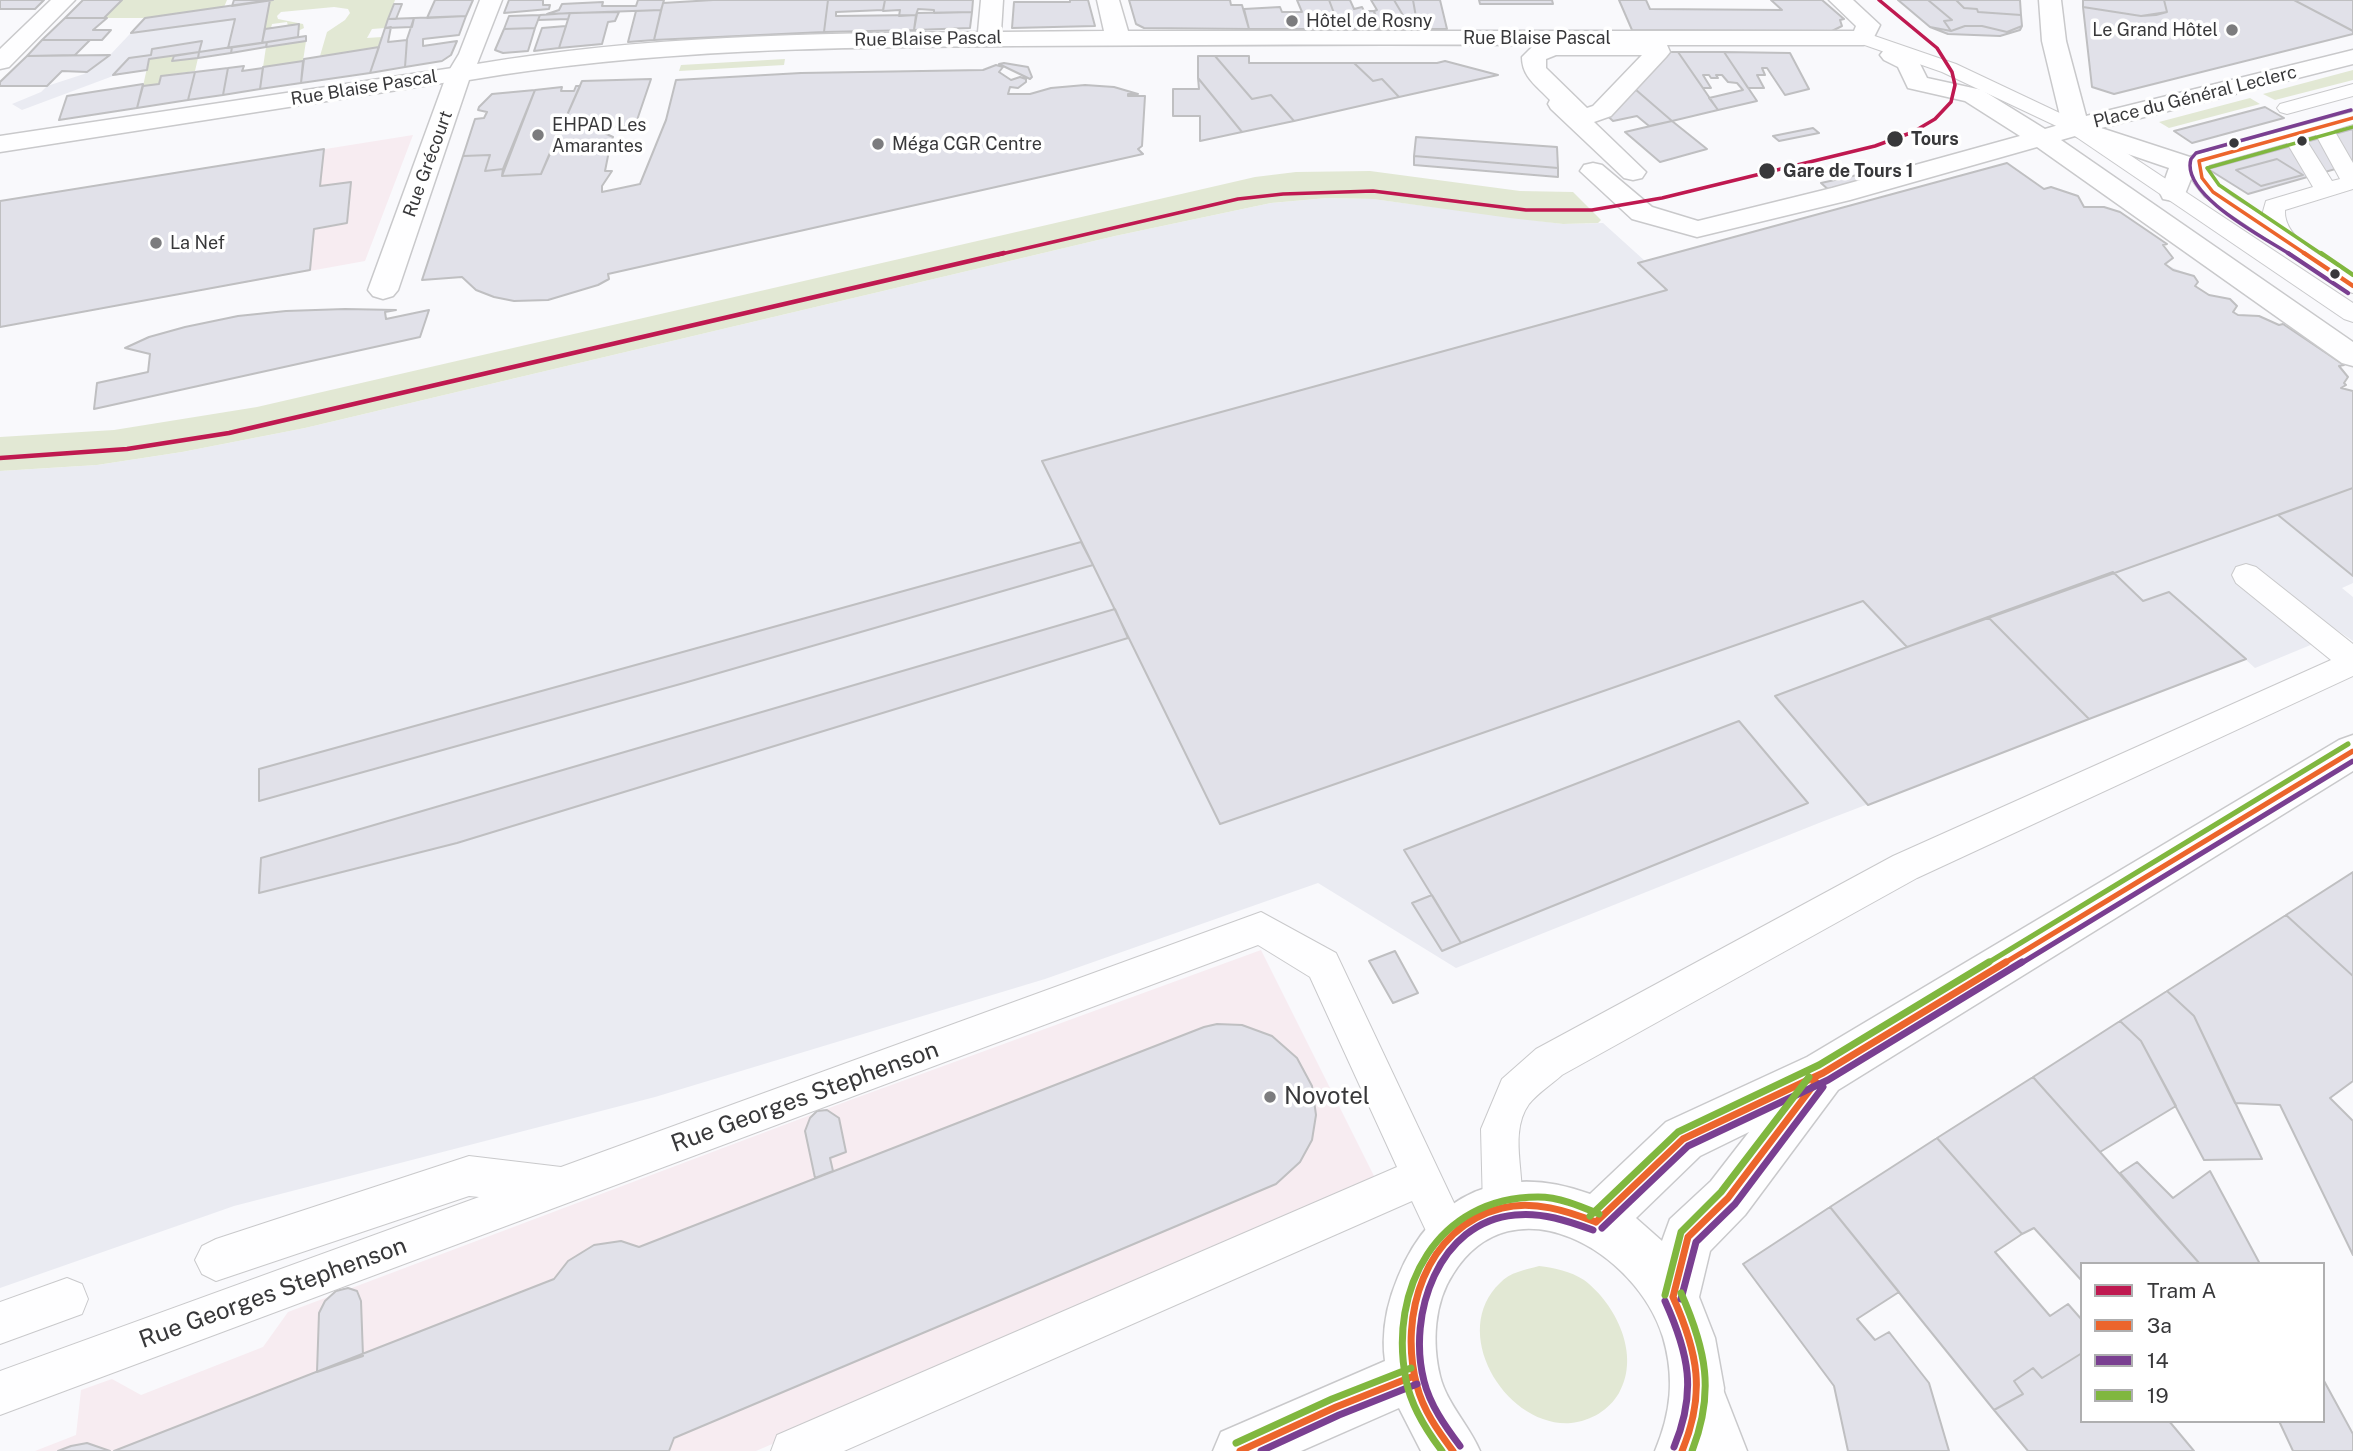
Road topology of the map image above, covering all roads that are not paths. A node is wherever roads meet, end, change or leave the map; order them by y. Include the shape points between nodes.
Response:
1 (64, 0) edge
2 (491, 0) edge
3 (992, 0) edge
4 (1108, 0) edge
5 (1840, 0) edge
6 (2050, 0) edge
7 (0, 36) edge
8 (26, 36) junction
9 (989, 38) junction
10 (1118, 38) junction
11 (1502, 38) junction
12 (1863, 38) junction
13 (1658, 52) joint
14 (1892, 55) dead end
15 (2353, 57) edge
16 (0, 62) edge
17 (459, 74) junction
18 (2353, 90) edge
19 (451, 100) junction
20 (2287, 108) dead end
21 (2353, 120) edge
22 (2322, 126) junction
23 (2076, 128) junction
24 (2292, 134) junction
25 (2040, 137) junction
26 (0, 144) edge
27 (1626, 166) dead end
28 (0, 168) edge
29 (1593, 171) dead end
30 (2192, 171) junction
31 (2353, 182) edge
32 (2326, 190) junction
33 (2173, 193) junction
34 (2284, 241) junction
35 (2353, 286) edge
36 (383, 290) dead end
37 (2353, 314) edge
38 (2353, 356) edge
39 (2246, 575) dead end
40 (2353, 662) edge
41 (2353, 751) edge
42 (1823, 1073) junction
43 (1422, 1177) junction
44 (565, 1186) junction
45 (1503, 1208) junction
46 (1596, 1222) junction
47 (1449, 1236) junction
48 (216, 1260) dead end
49 (1673, 1297) junction
50 (67, 1299) dead end
51 (0, 1323) edge
52 (1414, 1376) junction
53 (0, 1393) edge
54 (1698, 1393) junction
55 (793, 1451) edge
56 (1240, 1451) edge
57 (1453, 1451) edge
58 (1682, 1451) edge
59 (1720, 1451) edge

1 - 8 street
2 - 17 street, Rue Grécourt
3 - 9 street
4 - 10 street
5 - 12 street via 1868,25
6 - 23 street via 2054,41
7 - 8 street
8 - 16 street
9 - 10 street, Rue Blaise Pascal
9 - 17 street, Rue Blaise Pascal via 735,45
10 - 11 street, Rue Blaise Pascal
11 - 12 street, Rue Blaise Pascal
11 - 27 street via 1509,57
12 - 23 lane via 1949,68
13 - 13 street via 1602,111 1582,117 1542,79 1533,63 1541,51 1556,48 1657,48
14 - 25 street via 1908,63 1917,83 1973,95
15 - 23 street, Place du Général Leclerc
17 - 19 street, Rue Grécourt
17 - 26 street, Rue Blaise Pascal
18 - 20 lane, Place du Général Leclerc
19 - 28 street, Rue Blaise Pascal
19 - 36 street, Rue Grécourt
21 - 22 lane
22 - 24 lane
22 - 31 lane
23 - 25 street
23 - 30 street
23 - 33 lane, Place du Général Leclerc
24 - 30 lane via 2199,161
24 - 32 lane
25 - 29 street via 1697,229 1642,213
25 - 38 street
30 - 33 street
30 - 34 lane via 2213,192
31 - 32 lane
32 - 34 lane via 2274,206 2273,220
33 - 37 lane, Place du Général Leclerc
34 - 35 lane
39 - 40 lane
40 - 45 lane via 1905,867 1549,1062 1515,1093 1500,1129
41 - 42 street
42 - 46 street via 1683,1139
42 - 49 street via 1728,1198 1688,1237
43 - 44 lane, Rue Georges Stephenson via 1323,965 1261,928
43 - 47 lane, Rue Georges Stephenson
43 - 55 lane
44 - 48 lane via 469,1176
44 - 53 lane, Rue Georges Stephenson
45 - 46 street via 1534,1205 1566,1210
45 - 47 street via 1474,1218
46 - 49 street via 1626,1241
47 - 52 street via 1422,1274 1410,1322
49 - 54 street via 1693,1344
50 - 51 lane
52 - 56 street
52 - 57 street via 1435,1429
54 - 58 street via 1689,1440
54 - 59 street

